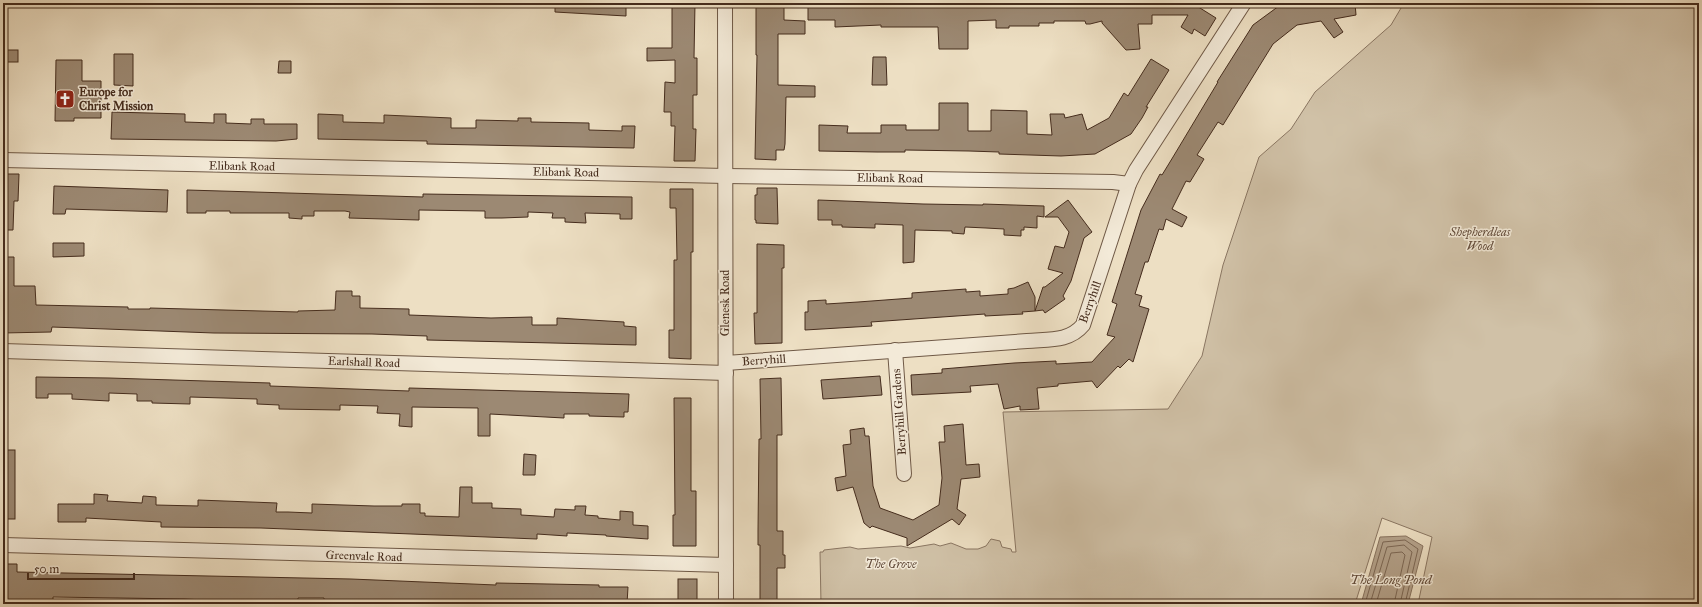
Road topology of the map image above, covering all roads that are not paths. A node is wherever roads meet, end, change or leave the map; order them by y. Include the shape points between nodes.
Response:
1 (725, 3) edge
2 (1244, 3) edge
3 (3, 160) edge
4 (726, 176) junction
5 (1129, 184) junction
6 (895, 350) junction
7 (3, 351) edge
8 (726, 368) junction
9 (904, 474) dead end
10 (3, 546) edge
11 (726, 565) junction
12 (726, 604) edge

1 - 4 street, Glenesk Road
2 - 5 street, Berryhill
3 - 4 street, Elibank Road
4 - 5 street, Elibank Road
4 - 8 street, Glenesk Road
5 - 6 street, Berryhill via 1083,325 1076,333 1066,337 1027,341
6 - 8 street, Berryhill
6 - 9 street, Berryhill Gardens
7 - 8 street, Earlshall Road
8 - 11 street, Glenesk Road
10 - 11 street, Greenvale Road
11 - 12 street, Glenesk Road

